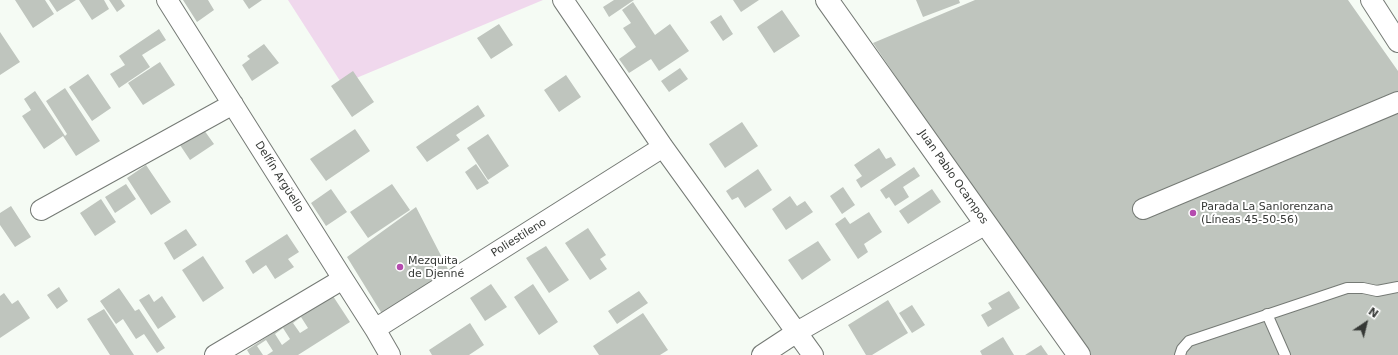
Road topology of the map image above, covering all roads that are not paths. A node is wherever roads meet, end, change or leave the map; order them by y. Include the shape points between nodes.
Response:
1 (167, 0) edge
2 (563, 0) edge
3 (827, 0) edge
4 (1371, 0) edge
5 (1398, 42) edge
6 (1398, 102) edge
7 (233, 104) junction
8 (663, 147) junction
9 (1143, 209) dead end
10 (41, 210) dead end
11 (986, 224) junction
12 (343, 279) junction
13 (1398, 287) edge
14 (1267, 314) junction
15 (376, 329) junction
16 (797, 332) junction
17 (215, 355) edge
18 (390, 355) edge
19 (762, 355) edge
20 (813, 355) edge
21 (1079, 355) edge
22 (1180, 355) edge
23 (1285, 355) edge

1 - 7 street, Delfín Argüello
2 - 8 street
3 - 11 street, Juan Pablo Ocampos
4 - 5 street
6 - 9 street
7 - 10 street
7 - 12 street, Delfín Argüello
8 - 15 street, Poliestileno
8 - 16 street
11 - 16 street
11 - 21 street, Juan Pablo Ocampos
12 - 15 street, Delfín Argüello
12 - 17 street
13 - 14 lane via 1378,291 1347,288
14 - 22 lane via 1189,341
14 - 23 lane
15 - 18 street, Delfín Argüello
16 - 19 street
16 - 20 street

